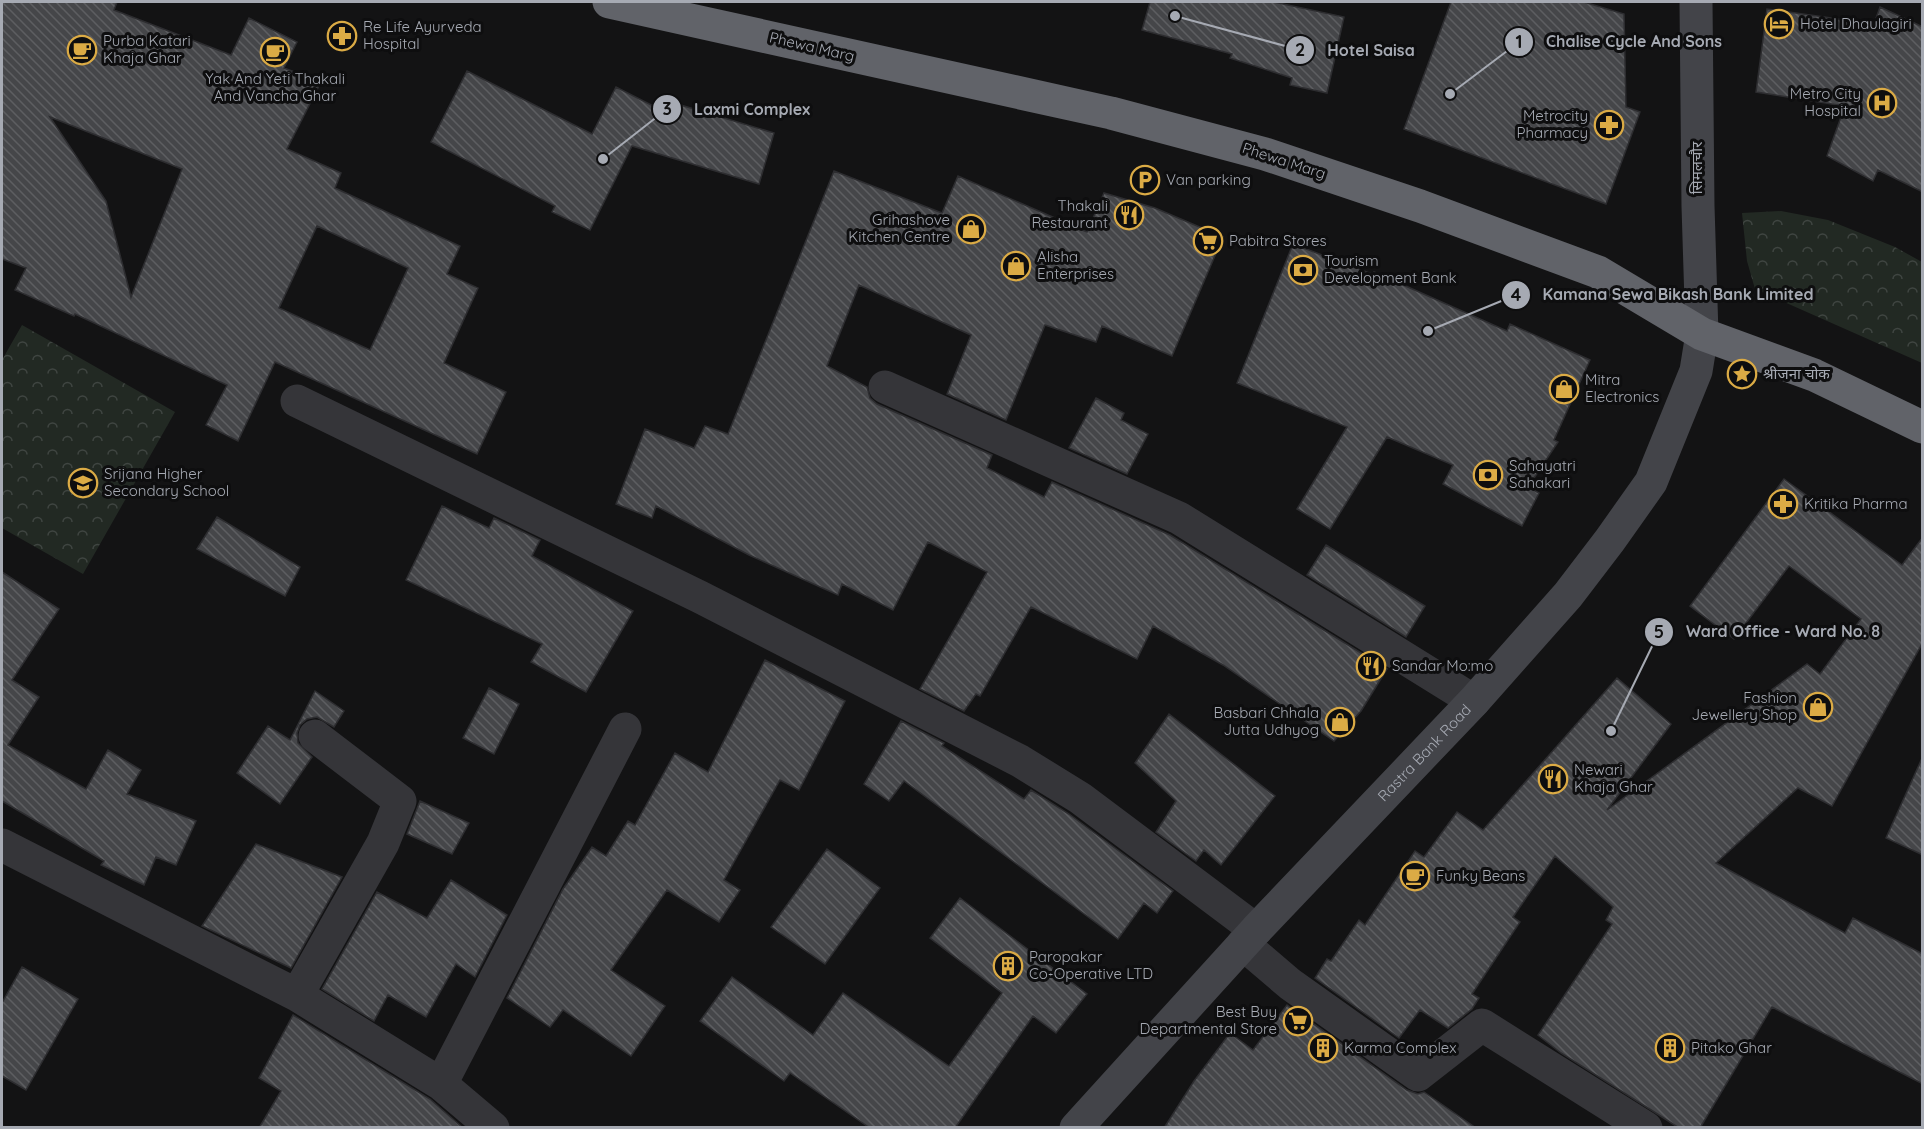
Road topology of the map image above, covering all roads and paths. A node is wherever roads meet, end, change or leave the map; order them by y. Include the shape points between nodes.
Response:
1 (609, 2) edge
2 (1696, 2) edge
3 (1702, 334) junction
4 (885, 387) dead end
5 (297, 401) dead end
6 (1923, 427) edge
7 (1474, 701) junction
8 (625, 729) dead end
9 (315, 736) dead end
10 (2, 845) edge
11 (1250, 937) junction
12 (297, 995) junction
13 (441, 1084) junction
14 (493, 1128) edge
15 (1076, 1128) edge
16 (1646, 1128) edge

1 - 3 highway, Phewa Marg via 1111,113 1265,154 1598,272
2 - 3 main road, सिमलचौर
3 - 6 highway, Phewa Marg via 1814,375
3 - 7 main road, Rastra Bank Road via 1696,371 1651,482 1568,595
4 - 7 street via 1179,518
5 - 11 street via 700,597 1020,761 1080,798
7 - 11 main road, Rastra Bank Road
8 - 13 street
9 - 12 street via 400,801 383,843
10 - 12 street
11 - 15 main road, Rastra Bank Road
11 - 16 street via 1290,984 1418,1075 1482,1025
12 - 13 street
13 - 14 street

